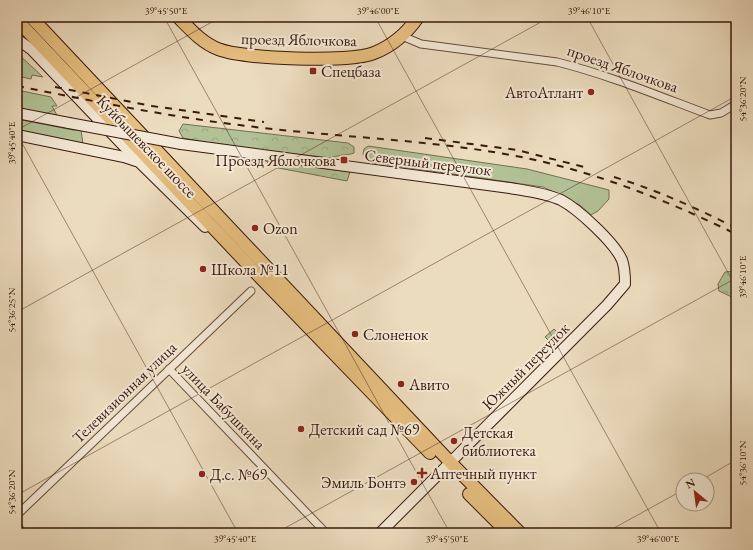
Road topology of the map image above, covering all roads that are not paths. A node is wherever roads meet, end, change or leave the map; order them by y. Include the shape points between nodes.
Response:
1 (31, 17) edge
2 (178, 17) edge
3 (188, 17) edge
4 (418, 17) edge
5 (17, 20) edge
6 (22, 30) edge
7 (48, 34) junction
8 (402, 36) junction
9 (17, 39) edge
10 (736, 104) edge
11 (17, 112) edge
12 (17, 135) edge
13 (139, 162) junction
14 (195, 200) junction
15 (256, 273) junction
16 (625, 284) joint
17 (251, 291) dead end
18 (169, 369) junction
19 (448, 466) junction
20 (17, 515) edge
21 (17, 529) edge
22 (20, 533) edge
23 (326, 533) edge
24 (380, 533) edge
25 (508, 533) edge
26 (520, 533) edge

1 - 7 main road
2 - 8 main road, проезд Яблочкова via 208,44 227,52 248,56 349,58 373,54
3 - 8 main road, проезд Яблочкова via 210,36 236,47 315,52 355,51
4 - 8 main road, проезд Яблочкова
5 - 6 main road
6 - 7 main road
6 - 14 main road
7 - 14 main road
8 - 10 street, проезд Яблочкова via 421,44 573,66 710,115 721,113
9 - 13 main road, Куйбышевское шоссе via 32,50
11 - 16 main road, Северный переулок, bridge via 181,144 541,194 560,200 591,223 621,259 625,271
12 - 13 main road
13 - 15 main road, Куйбышевское шоссе
14 - 15 main road, Куйбышевское шоссе
14 - 19 main road, Куйбышевское шоссе
15 - 19 main road, Куйбышевское шоссе
16 - 19 main road, Южный переулок via 607,306
17 - 18 street, Телевизионная улица
18 - 20 street, Телевизионная улица
18 - 23 street, улица Бабушкина
19 - 24 main road, Южный переулок
19 - 25 main road, Куйбышевское шоссе
19 - 26 main road, Куйбышевское шоссе
21 - 22 main road

